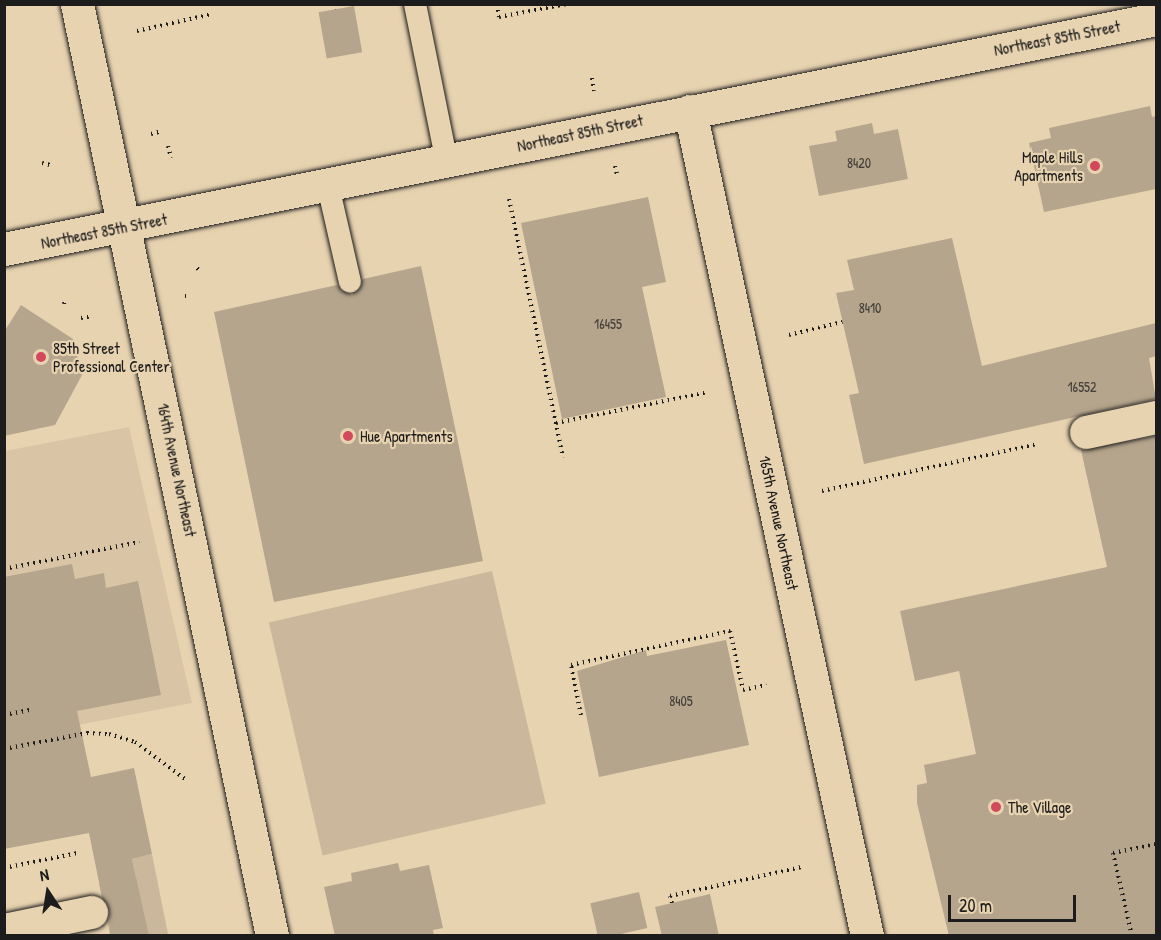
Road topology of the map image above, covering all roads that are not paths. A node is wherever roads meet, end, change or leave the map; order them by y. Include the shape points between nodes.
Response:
1 (77, 4) edge
2 (415, 4) edge
3 (1156, 19) edge
4 (690, 111) junction
5 (447, 162) junction
6 (328, 186) junction
7 (125, 226) junction
8 (4, 249) edge
9 (350, 282) dead end
10 (1156, 417) edge
11 (1086, 432) dead end
12 (91, 912) dead end
13 (4, 930) edge
14 (272, 936) edge
15 (867, 936) edge

1 - 7 street, 164th Avenue Northeast
2 - 5 lane
3 - 4 street, Northeast 85th Street
4 - 5 street, Northeast 85th Street
4 - 15 street, 165th Avenue Northeast
5 - 6 street, Northeast 85th Street
6 - 7 street, Northeast 85th Street
6 - 9 lane
7 - 8 street, Northeast 85th Street
7 - 14 street, 164th Avenue Northeast
10 - 11 street
12 - 13 street

